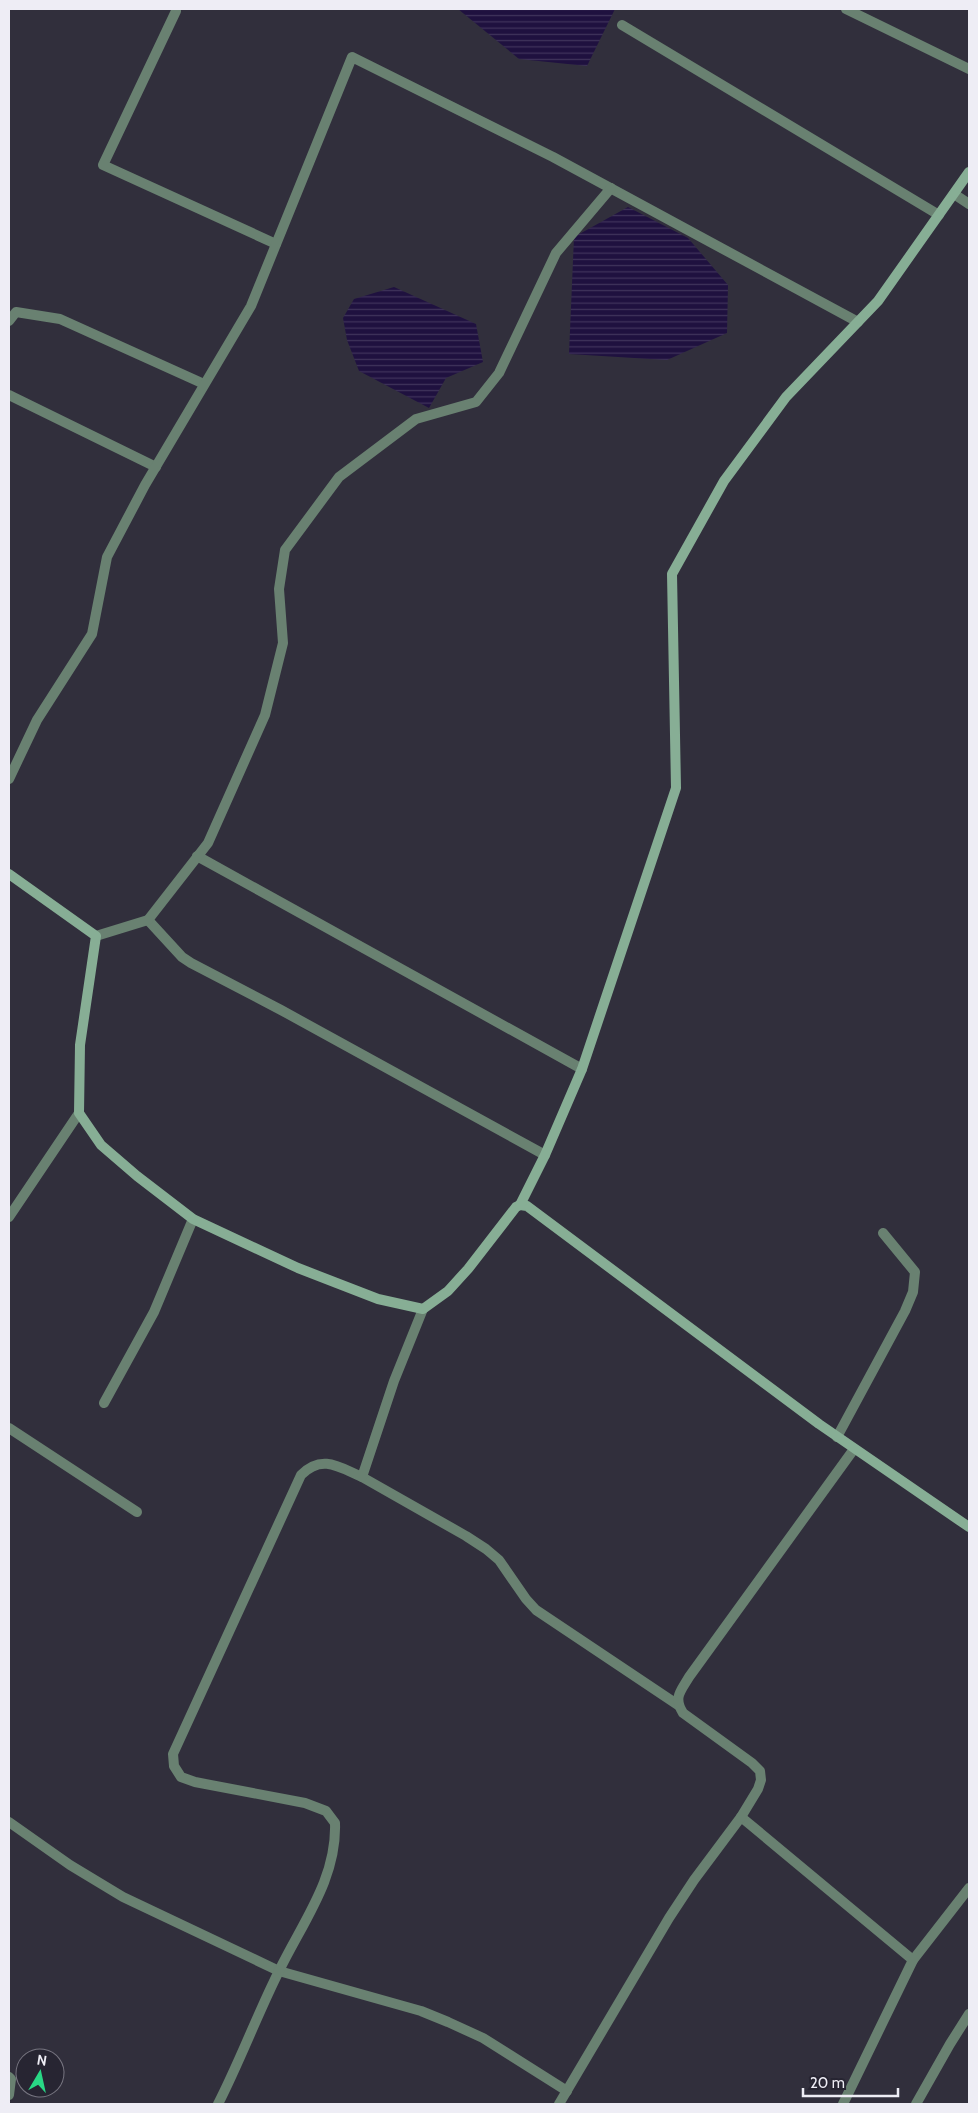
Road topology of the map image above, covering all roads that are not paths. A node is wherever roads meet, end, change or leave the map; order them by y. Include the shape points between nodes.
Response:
1 (846, 9) edge
2 (175, 10) edge
3 (622, 25) dead end
4 (969, 69) edge
5 (969, 172) edge
6 (611, 188) junction
7 (954, 194) junction
8 (969, 204) edge
9 (939, 215) junction
10 (276, 244) junction
11 (9, 321) edge
12 (858, 322) junction
13 (204, 384) junction
14 (9, 395) edge
15 (156, 467) junction
16 (9, 779) edge
17 (197, 856) junction
18 (9, 874) edge
19 (148, 920) junction
20 (96, 936) junction
21 (582, 1069) junction
22 (79, 1113) junction
23 (545, 1156) junction
24 (520, 1205) junction
25 (9, 1217) edge
26 (193, 1220) junction
27 (883, 1233) dead end
28 (423, 1309) junction
29 (104, 1403) dead end
30 (9, 1428) edge
31 (837, 1437) junction
32 (854, 1450) junction
33 (362, 1478) junction
34 (137, 1512) dead end
35 (969, 1527) edge
36 (678, 1705) junction
37 (741, 1817) junction
38 (9, 1822) edge
39 (969, 1888) edge
40 (913, 1960) junction
41 (279, 1972) junction
42 (969, 2014) edge
43 (9, 2077) edge
44 (567, 2091) junction
45 (9, 2095) edge
46 (218, 2104) edge
47 (559, 2104) edge
48 (843, 2104) edge
49 (916, 2104) edge

1 - 4 street
2 - 10 street via 103,165
3 - 9 street
5 - 7 street
6 - 10 street via 352,57
6 - 12 street
6 - 17 street via 556,252 499,374 476,402 416,419 339,476 285,550 279,590 284,643 265,715 208,842
7 - 8 street
7 - 9 street
9 - 12 street via 878,301
10 - 13 street via 251,306
11 - 13 street via 16,312 60,319
12 - 21 street via 786,397 724,480 672,574 676,788
13 - 15 street
14 - 15 street
15 - 16 street via 107,558 92,634 37,720
17 - 19 street
17 - 21 street
18 - 20 street
19 - 20 street
19 - 23 street via 191,964
20 - 22 street via 80,1046
21 - 23 street
22 - 25 street
22 - 26 street via 101,1145
23 - 24 street
24 - 28 street via 448,1291
24 - 31 street via 531,1208
26 - 28 street via 378,1300
26 - 29 street via 154,1312
27 - 31 street via 915,1272 913,1292
28 - 33 street via 394,1381
30 - 34 street
31 - 32 street
32 - 35 street
32 - 36 street via 689,1677 678,1696
33 - 36 street via 486,1549 499,1560 536,1610
33 - 41 street via 323,1463 310,1466 300,1475 173,1754 174,1766 180,1777 305,1802 326,1811 335,1823 333,1858 324,1886
36 - 37 street via 683,1713 760,1771 758,1789
37 - 40 street
37 - 44 street via 669,1918
38 - 41 street via 70,1866 124,1897
39 - 40 street
40 - 48 street
41 - 44 street via 421,2010 483,2038
41 - 46 street
42 - 49 street
43 - 45 street
44 - 47 street

